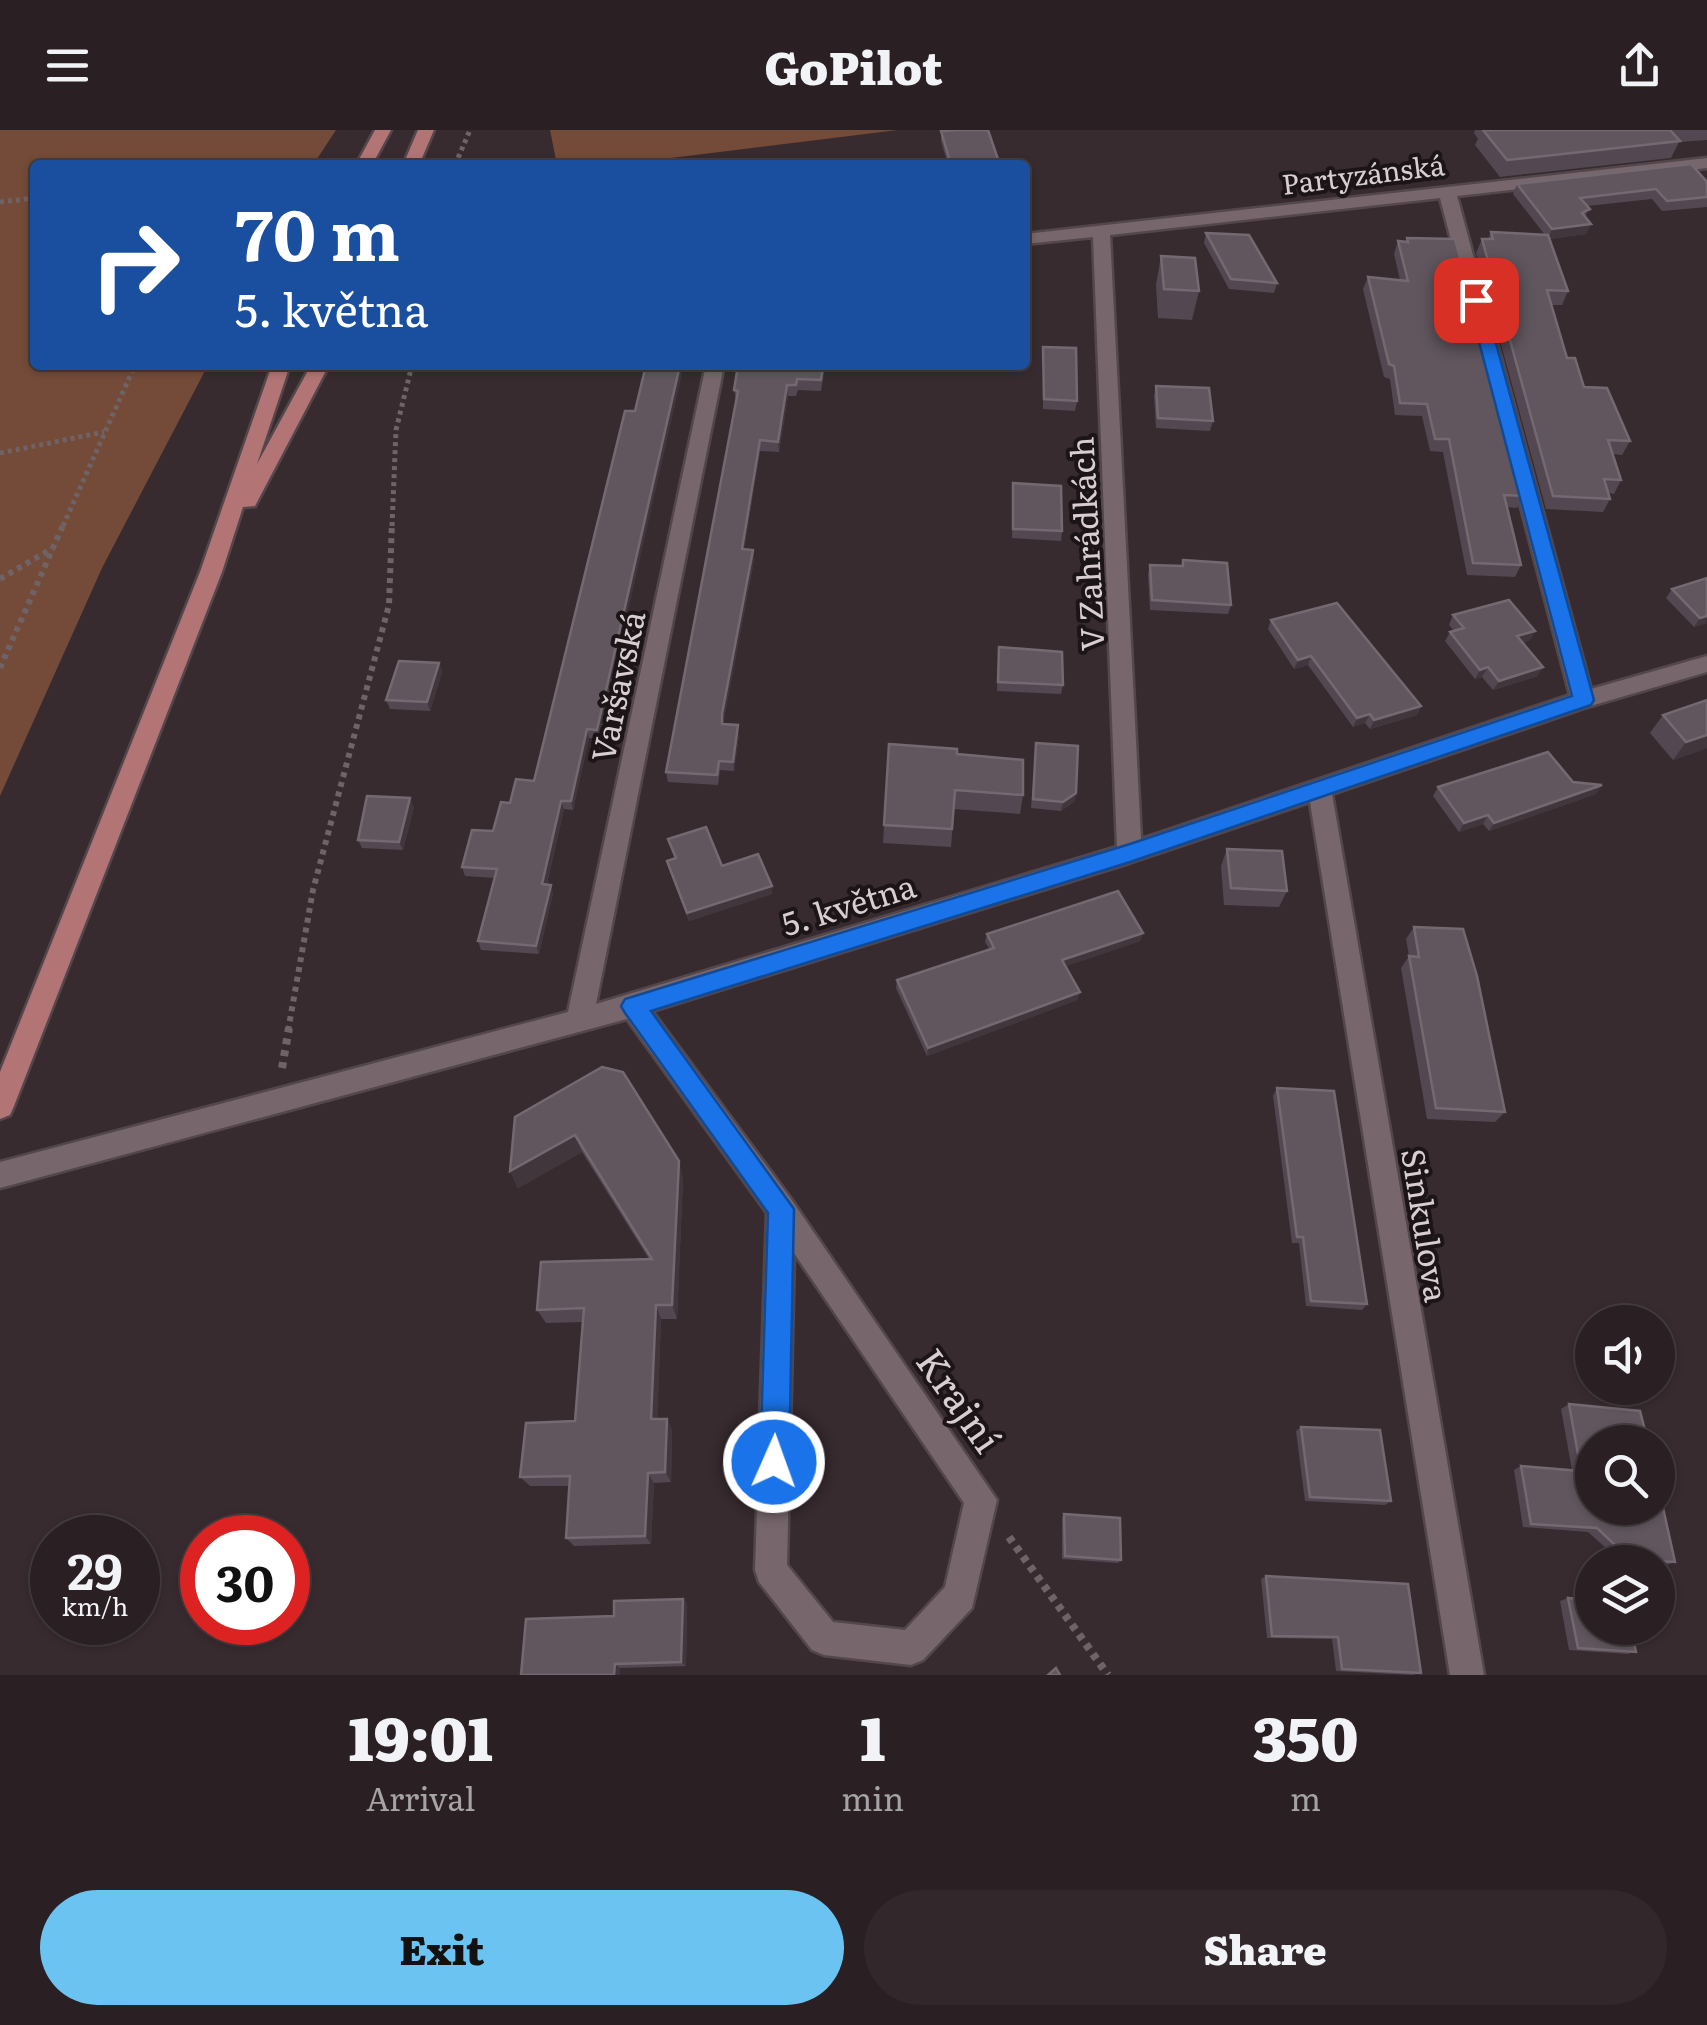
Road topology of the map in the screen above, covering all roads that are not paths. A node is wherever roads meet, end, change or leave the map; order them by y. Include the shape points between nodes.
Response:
1 (381, 130) edge
2 (426, 130) edge
3 (366, 160) edge
4 (413, 160) edge
5 (1707, 162) edge
6 (1446, 191) junction
7 (1100, 232) junction
8 (1030, 239) edge
9 (279, 370) edge
10 (317, 370) edge
11 (714, 370) edge
12 (210, 572) junction
13 (1707, 664) edge
14 (1583, 700) junction
15 (1319, 786) junction
16 (1130, 853) junction
17 (633, 1006) junction
18 (580, 1019) junction
19 (0, 1106) edge
20 (0, 1174) edge
21 (781, 1209) junction
22 (1467, 1675) edge

1 - 3 main road
2 - 4 main road
5 - 6 street, Partyzánská
6 - 7 street, Partyzánská
6 - 14 street
7 - 8 street, Partyzánská
7 - 16 street, V Zahrádkách
9 - 12 main road
10 - 12 main road
11 - 18 street, Varšavská
12 - 19 main road
13 - 14 street, 5. května
14 - 15 street, 5. května
15 - 16 street, 5. května
15 - 22 street, Sinkulova
16 - 17 street, 5. května
17 - 18 street, 5. května
17 - 21 street, Krajní
18 - 20 street, 5. května
21 - 21 street, Krajní via 771,1570 824,1638 911,1648 960,1596 982,1500

